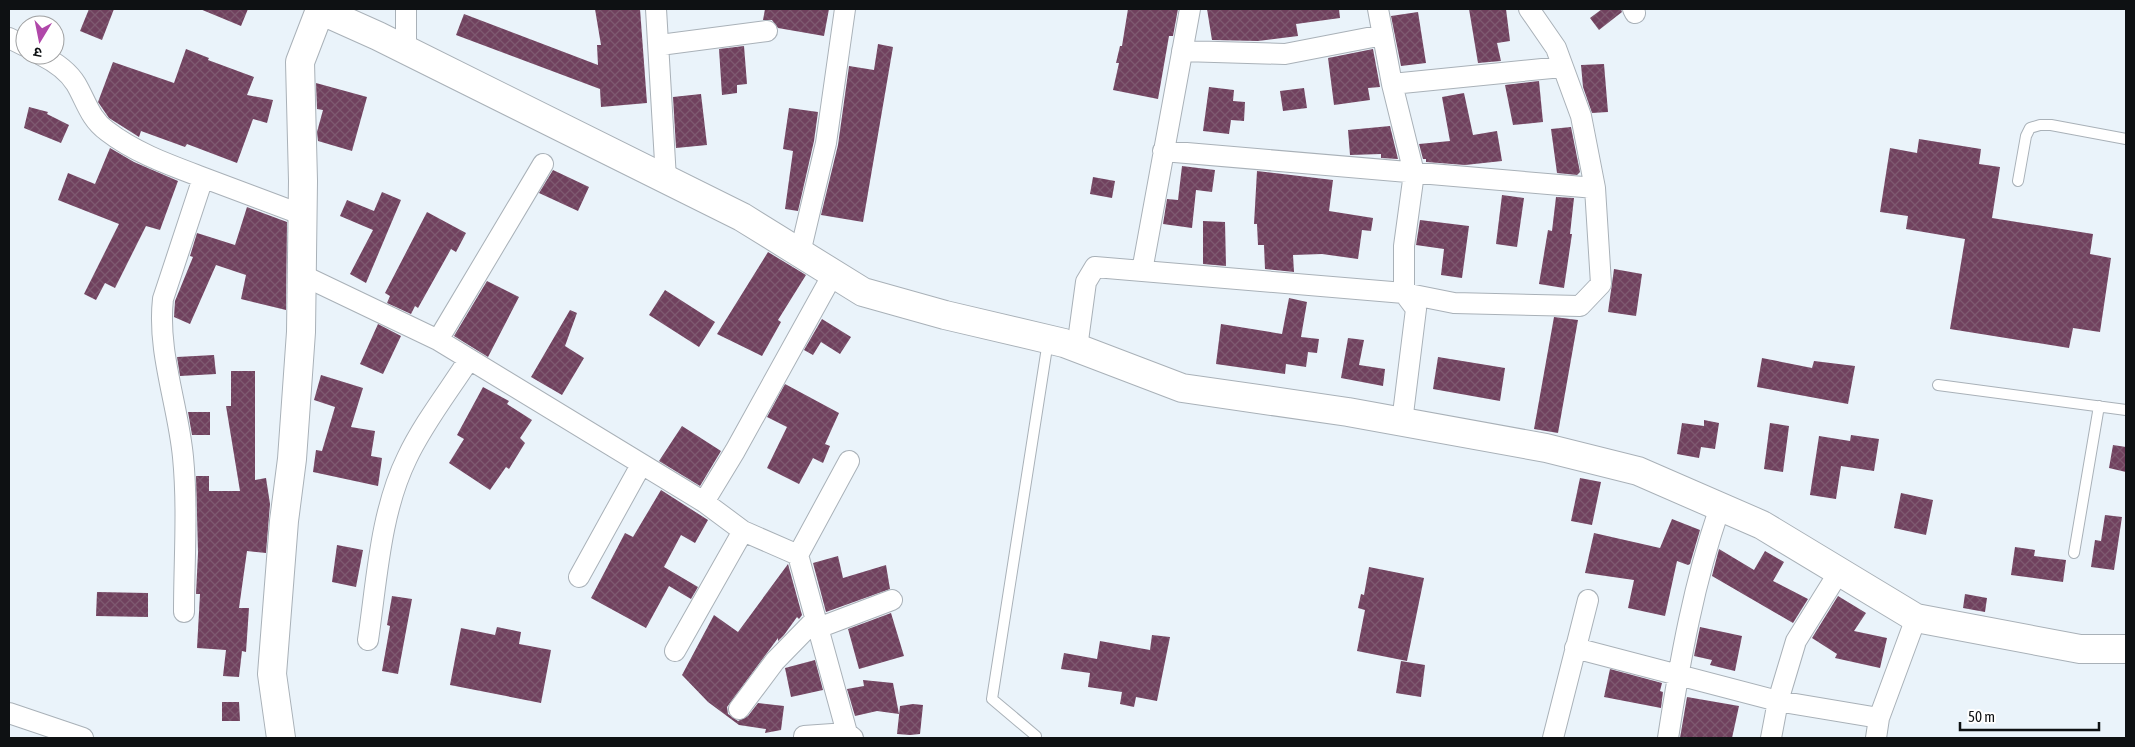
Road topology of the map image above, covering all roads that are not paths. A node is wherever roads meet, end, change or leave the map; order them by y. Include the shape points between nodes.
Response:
1 (318, 9) edge
2 (406, 9) edge
3 (656, 9) edge
4 (845, 9) edge
5 (1190, 9) edge
6 (1378, 9) edge
7 (1528, 9) edge
8 (767, 31) dead end
9 (1383, 35) junction
10 (660, 45) junction
11 (406, 50) junction
12 (1182, 51) junction
13 (59, 65) edge
14 (1562, 67) junction
15 (1392, 84) junction
16 (2126, 139) edge
17 (1163, 151) junction
18 (543, 164) dead end
19 (1414, 173) junction
20 (203, 178) junction
21 (666, 179) junction
22 (2018, 181) dead end
23 (1595, 188) junction
24 (303, 215) junction
25 (800, 253) junction
26 (1142, 271) junction
27 (833, 274) junction
28 (302, 275) junction
29 (1404, 293) junction
30 (438, 340) junction
31 (1048, 340) junction
32 (1076, 348) junction
33 (468, 361) junction
34 (1938, 385) dead end
35 (2099, 406) junction
36 (2126, 410) edge
37 (1402, 422) junction
38 (849, 460) dead end
39 (640, 465) junction
40 (704, 502) junction
41 (1720, 507) junction
42 (743, 531) junction
43 (2074, 553) dead end
44 (798, 556) junction
45 (1840, 572) junction
46 (579, 577) dead end
47 (892, 600) dead end
48 (1588, 600) dead end
49 (184, 612) dead end
50 (1916, 618) junction
51 (817, 623) junction
52 (368, 640) dead end
53 (1575, 648) junction
54 (2126, 649) edge
55 (675, 651) dead end
56 (1677, 676) junction
57 (1778, 701) junction
58 (739, 709) dead end
59 (9, 713) edge
60 (1879, 718) junction
61 (850, 736) edge
62 (1036, 736) dead end
63 (83, 738) edge
64 (282, 738) edge
65 (804, 738) edge
66 (1553, 738) edge
67 (1668, 738) edge
68 (1771, 738) edge
69 (1876, 738) edge

1 - 11 street
1 - 24 street via 300,62
2 - 11 street
3 - 10 street
4 - 25 street via 826,144
5 - 12 street
6 - 9 street
7 - 14 street via 1556,48
8 - 10 street
9 - 12 street via 1285,54
9 - 15 street
10 - 21 street
11 - 21 street
12 - 17 street
13 - 20 street via 68,73 99,125 156,160
14 - 15 street
14 - 23 street via 1580,116
15 - 19 street
16 - 22 lane via 2051,125 2030,128
17 - 19 street
17 - 26 street
18 - 30 street
19 - 23 street
19 - 29 street via 1404,246
20 - 24 street
20 - 49 street via 161,312 163,342 183,455
21 - 25 street via 742,217
23 - 29 street via 1601,284 1580,306 1454,303
24 - 28 street
25 - 27 street
26 - 29 street
26 - 32 street via 1095,267 1086,282
27 - 31 street via 863,292
27 - 40 street
28 - 30 street
28 - 64 street via 293,449 272,674
29 - 37 street via 1416,309
30 - 33 street
31 - 32 street
31 - 62 lane via 992,699
32 - 37 street via 1182,388
33 - 39 street
33 - 52 street via 407,458 396,484 388,510
34 - 35 lane
35 - 36 lane
35 - 43 lane
37 - 41 street via 1546,448 1638,471
38 - 44 street
39 - 40 street
39 - 46 street
40 - 42 street
41 - 45 street via 1762,525
41 - 56 street via 1702,559
42 - 44 street
42 - 55 street
44 - 51 street
45 - 50 street
45 - 57 street via 1796,641
47 - 51 street
48 - 53 street
50 - 54 street via 2080,649
50 - 60 street
51 - 58 street via 775,661
51 - 61 street
53 - 56 street
53 - 66 street
56 - 57 street
56 - 67 street
57 - 60 street
57 - 68 street
59 - 63 street
60 - 69 street
61 - 65 street

